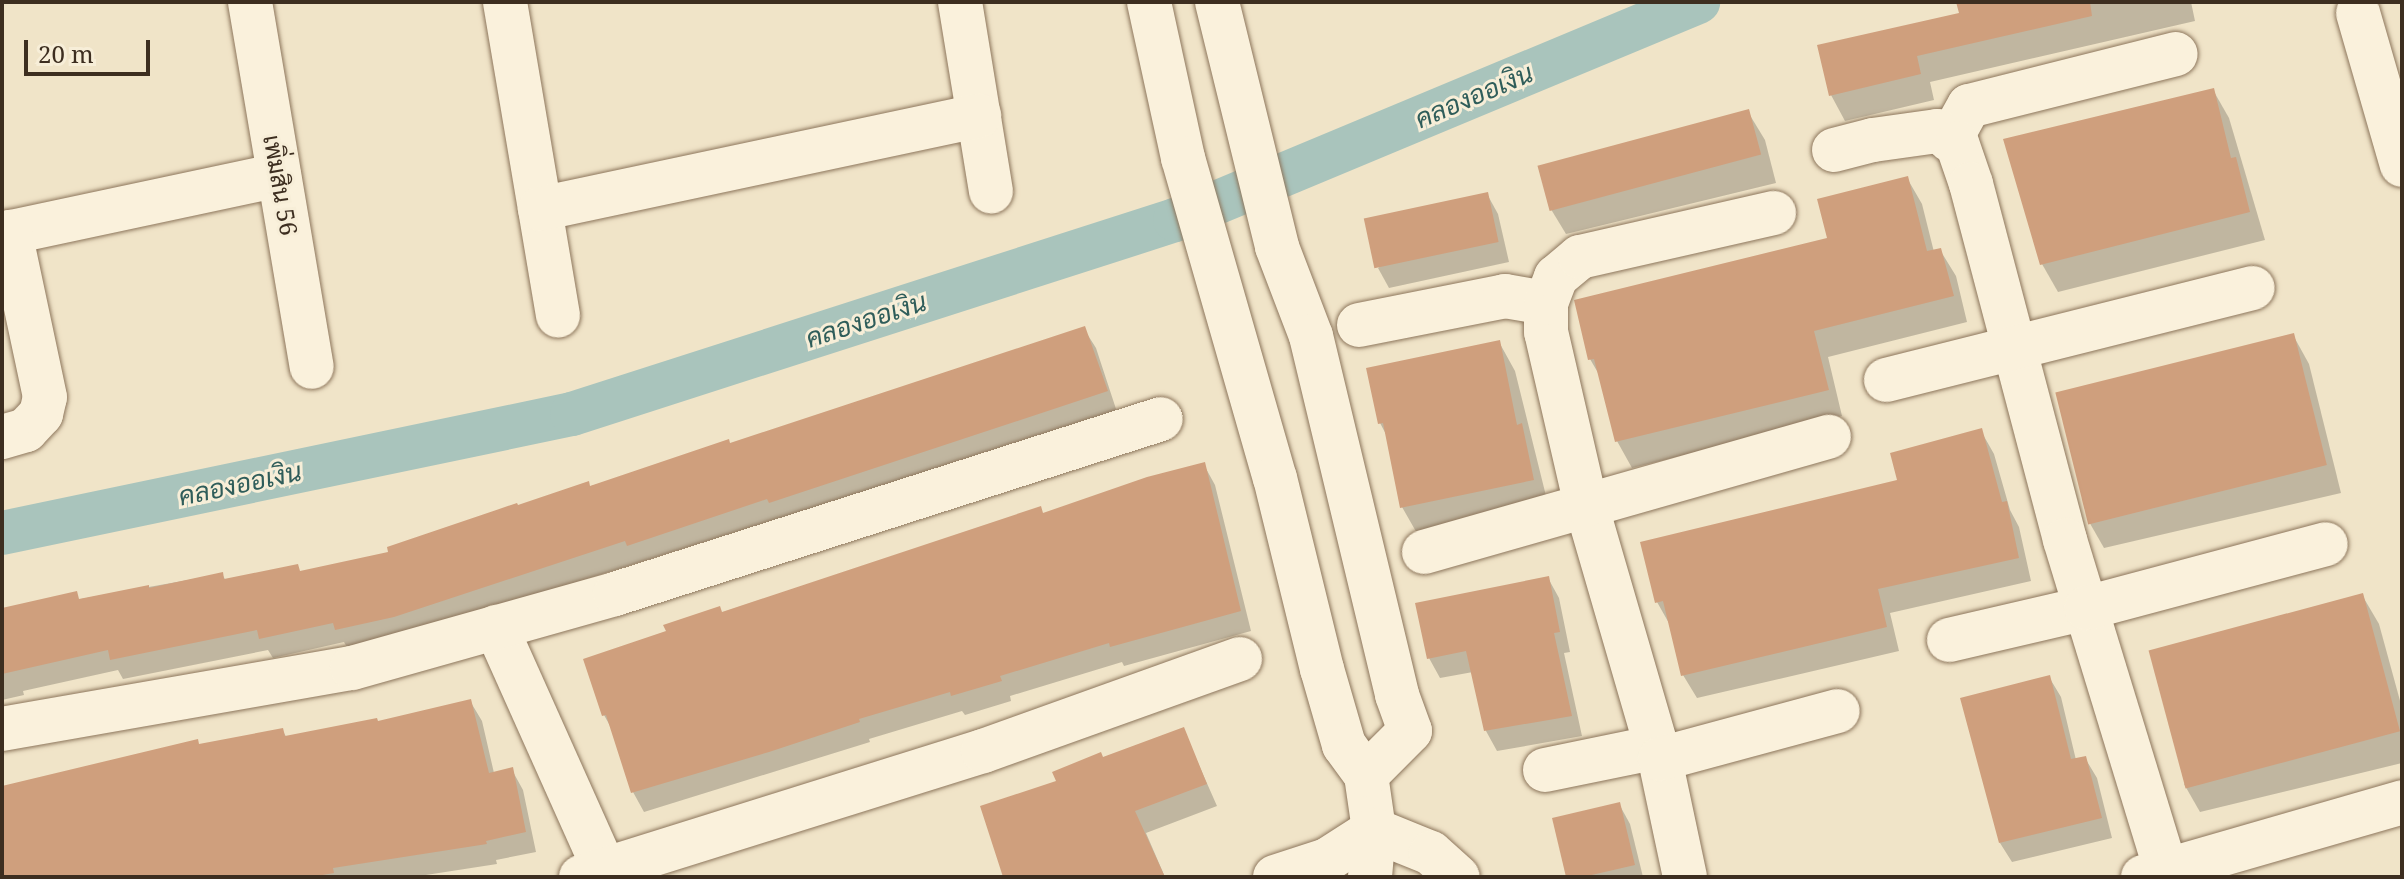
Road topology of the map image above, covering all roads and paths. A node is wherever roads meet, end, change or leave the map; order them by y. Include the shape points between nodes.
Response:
1 (250, 2) edge
2 (505, 2) edge
3 (960, 2) edge
4 (1149, 2) edge
5 (1217, 2) edge
6 (2358, 13) dead end
7 (2176, 54) dead end
8 (979, 116) junction
9 (1950, 140) junction
10 (1834, 150) dead end
11 (2402, 165) edge
12 (279, 175) junction
13 (991, 191) dead end
14 (540, 209) junction
15 (1774, 213) dead end
16 (6, 233) edge
17 (2253, 288) dead end
18 (1546, 303) junction
19 (558, 316) dead end
20 (1359, 325) dead end
21 (2014, 348) junction
22 (312, 367) dead end
23 (1886, 380) dead end
24 (1161, 419) dead end
25 (2, 437) edge
26 (1829, 437) dead end
27 (1586, 505) junction
28 (2326, 544) dead end
29 (1424, 552) dead end
30 (2086, 608) junction
31 (496, 627) junction
32 (1949, 640) dead end
33 (1240, 659) dead end
34 (1838, 711) dead end
35 (2, 729) edge
36 (1659, 753) junction
37 (1545, 770) dead end
38 (1366, 775) junction
39 (2402, 802) edge
40 (1374, 830) junction
41 (598, 875) edge
42 (2159, 875) edge
43 (1275, 877) edge
44 (1370, 877) edge
45 (1458, 877) edge
46 (1685, 877) edge

1 - 12 street, เพิ่มสิน 56
2 - 14 street
3 - 8 street
4 - 38 street via 1183,158 1275,478 1344,745
5 - 38 street via 1277,247 1311,336 1410,731
6 - 11 street
7 - 9 street via 1969,106
8 - 13 street
8 - 14 street
9 - 10 street via 1937,131
9 - 21 street via 1957,143 1971,184
12 - 16 street
12 - 22 street, เพิ่มสิน 56
14 - 19 street
15 - 18 street via 1580,257 1556,277
16 - 25 street via 45,397 41,414 26,430
17 - 21 street
18 - 20 street via 1505,296
18 - 27 street via 1546,332
21 - 23 street
21 - 30 street
24 - 31 street via 615,594
26 - 27 street
27 - 29 street
27 - 36 street
28 - 30 street
30 - 32 street
30 - 42 street
31 - 35 street via 352,668
31 - 41 street
33 - 41 street via 983,751
34 - 36 street
36 - 37 street
36 - 46 street
38 - 40 street
39 - 42 street
40 - 43 street via 1327,860
40 - 44 street
40 - 45 street via 1431,853

